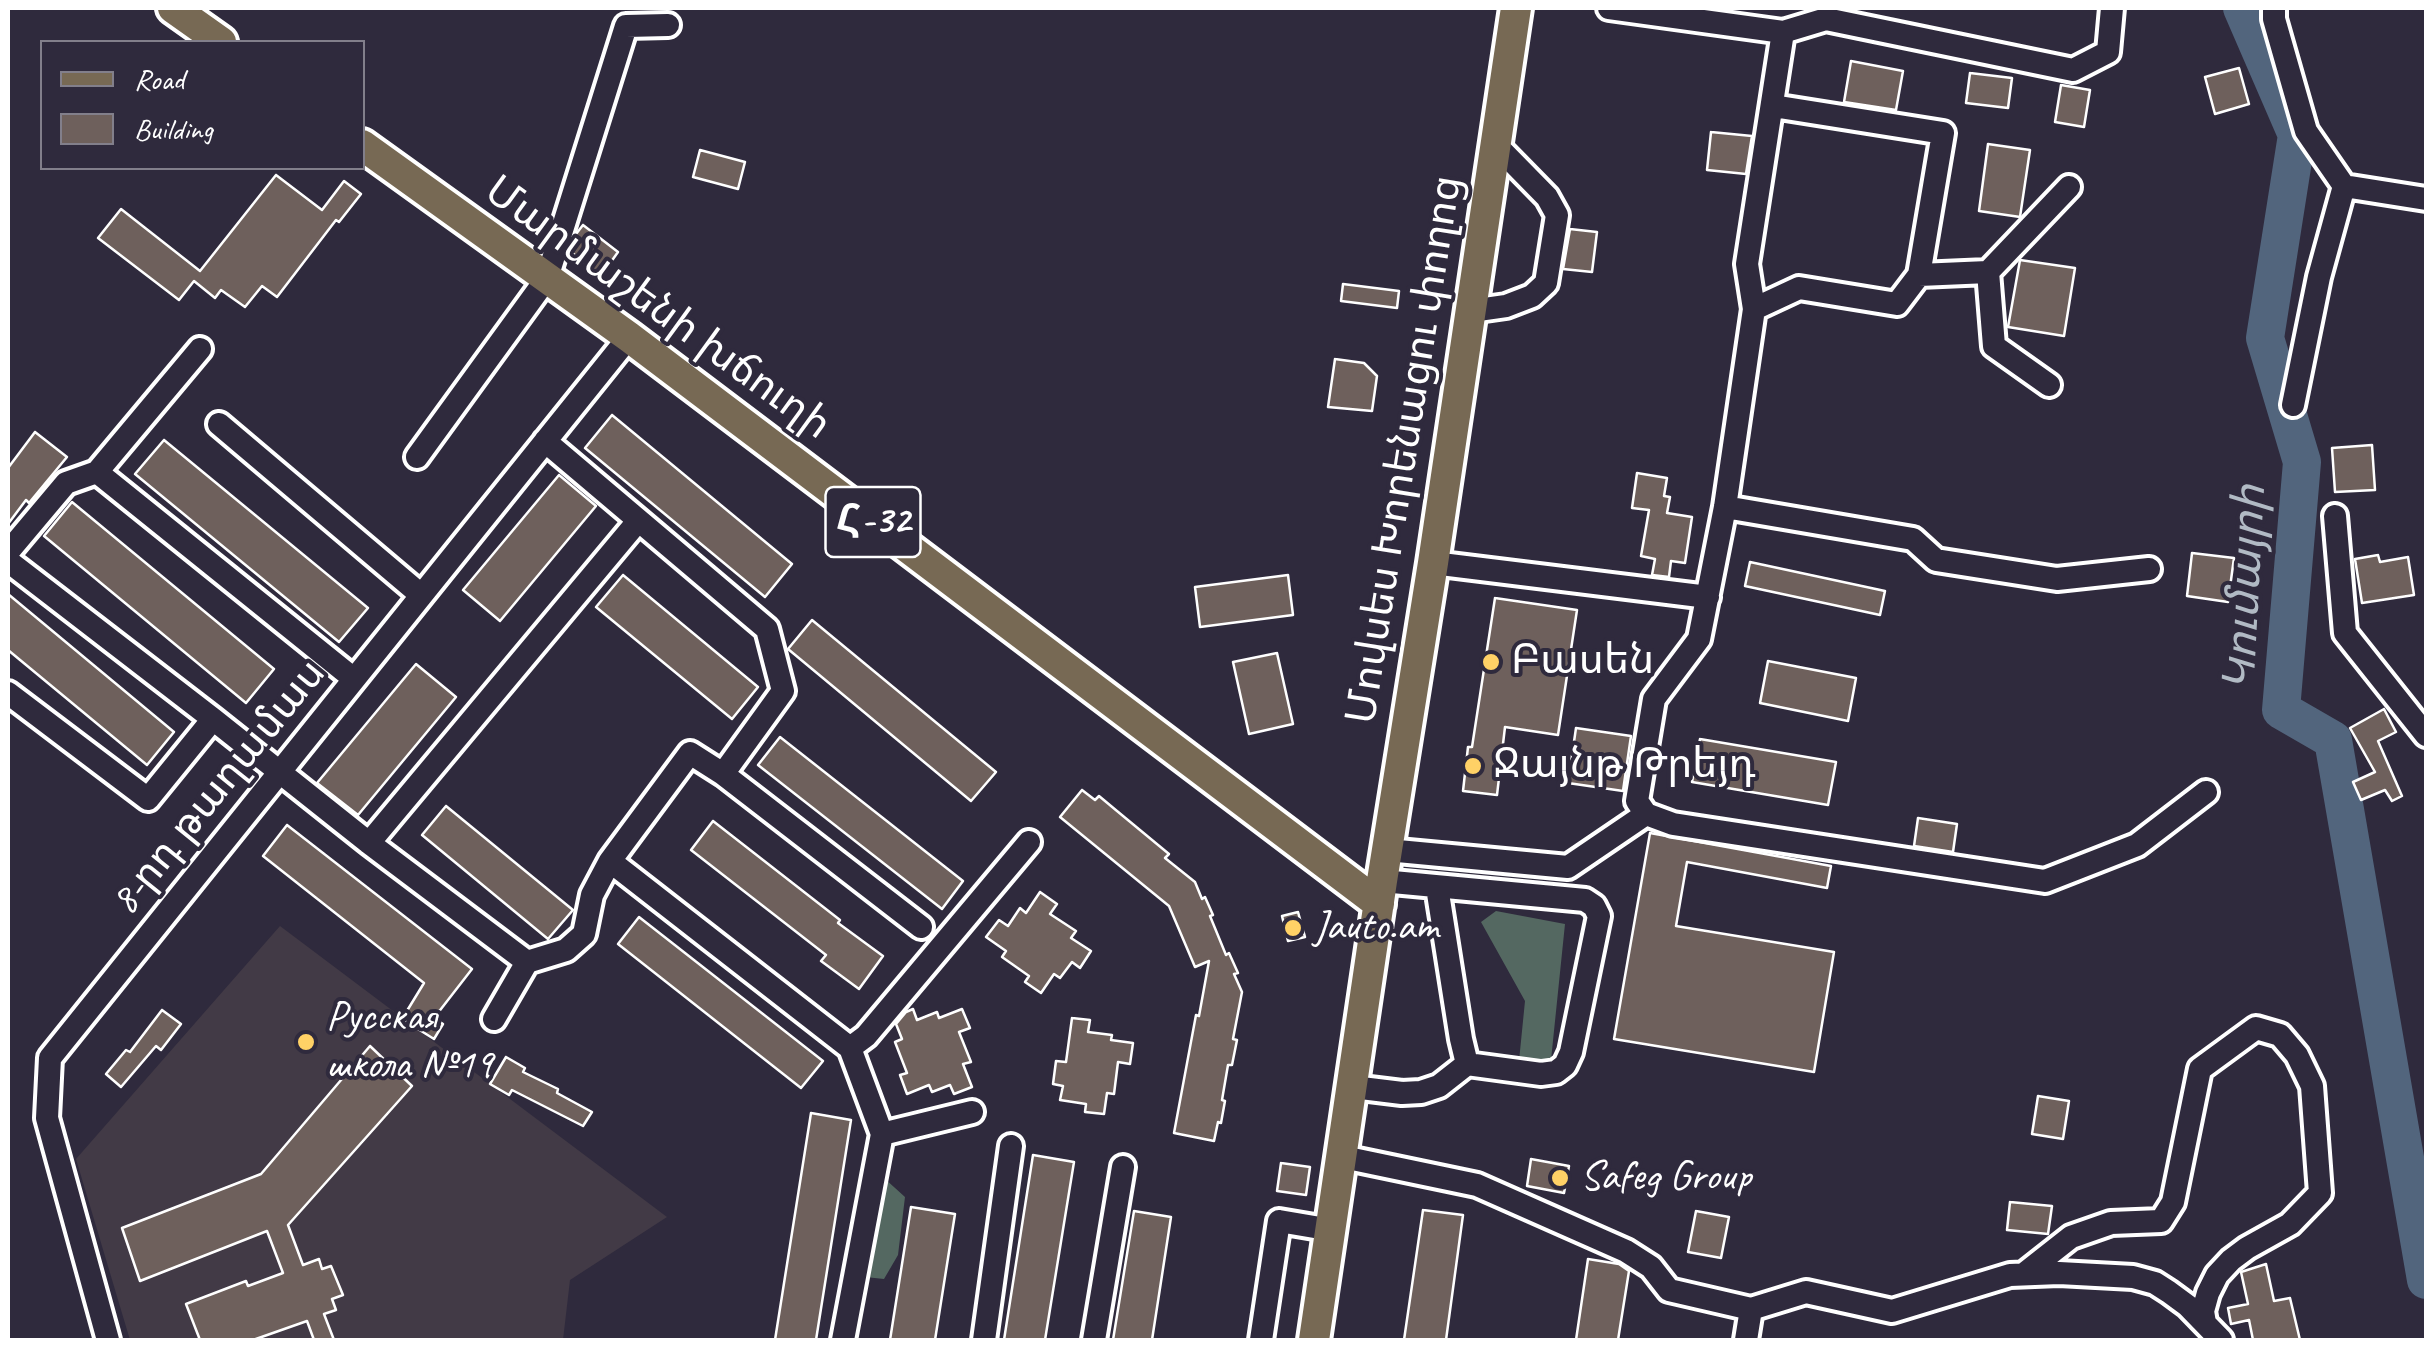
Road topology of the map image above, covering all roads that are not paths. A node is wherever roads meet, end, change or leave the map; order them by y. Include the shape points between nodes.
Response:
1 (172, 8) edge
2 (1516, 8) edge
3 (1609, 8) edge
4 (2112, 8) edge
5 (2274, 8) edge
6 (668, 25) dead end
7 (1782, 32) junction
8 (218, 40) edge
9 (1773, 106) junction
10 (1495, 144) junction
11 (365, 147) edge
12 (2344, 186) junction
13 (2069, 187) dead end
14 (2426, 199) edge
15 (1988, 272) junction
16 (1919, 276) junction
17 (547, 278) junction
18 (1754, 309) junction
19 (1470, 312) junction
20 (629, 337) junction
21 (200, 349) dead end
22 (2049, 385) dead end
23 (2294, 406) dead end
24 (219, 424) dead end
25 (545, 442) junction
26 (416, 457) dead end
27 (98, 472) junction
28 (1726, 507) junction
29 (2335, 516) dead end
30 (638, 522) junction
31 (8, 552) edge
32 (8, 561) edge
33 (1433, 564) junction
34 (2149, 569) dead end
35 (421, 595) junction
36 (1708, 597) junction
37 (354, 680) junction
38 (8, 693) edge
39 (213, 718) junction
40 (2426, 735) edge
41 (280, 771) junction
42 (724, 774) junction
43 (2206, 792) dead end
44 (1646, 814) junction
45 (1028, 842) dead end
46 (369, 843) junction
47 (1388, 850) junction
48 (610, 861) junction
49 (1437, 887) junction
50 (1381, 893) junction
51 (921, 926) dead end
52 (527, 962) junction
53 (494, 1019) dead end
54 (850, 1048) junction
55 (1467, 1064) junction
56 (1353, 1087) junction
57 (972, 1112) dead end
58 (882, 1134) junction
59 (1011, 1146) dead end
60 (1342, 1156) junction
61 (1122, 1167) dead end
62 (1332, 1230) junction
63 (2024, 1274) junction
64 (1752, 1310) junction
65 (2204, 1323) junction
66 (108, 1340) edge
67 (843, 1340) edge
68 (984, 1340) edge
69 (1094, 1340) edge
70 (1260, 1340) edge
71 (1314, 1340) edge
72 (1746, 1340) edge
73 (2221, 1340) edge

1 - 8 main road
2 - 10 main road, Մովսես Խորենացու փողոց
3 - 7 street
4 - 7 street via 2108,52 2073,70 1826,20
5 - 12 street via 2306,131
6 - 17 street via 626,26
7 - 9 street
9 - 16 street via 1943,134
9 - 18 street via 1747,264
10 - 19 main road, Մովսես Խորենացու փողոց
10 - 19 street via 1557,215 1546,284 1506,306
11 - 17 main road, Մարմաշենի խճուղի / Հ-32
12 - 14 street
12 - 23 street
13 - 15 street
15 - 16 street
15 - 22 street via 1994,346
16 - 18 street via 1897,304 1799,288
17 - 20 main road, Մարմաշենի խճուղի / Հ-32
17 - 26 street
18 - 28 street
19 - 33 main road, Մովսես Խորենացու փողոց
20 - 25 street, 8-րդ թաղամաս
20 - 50 main road, Մարմաշենի խճուղի / Հ-32
21 - 27 street
24 - 35 street
25 - 30 street
25 - 35 street, 8-րդ թաղամաս
27 - 31 street via 66,483
27 - 37 street
28 - 34 street via 1913,539 1936,560 2056,579
28 - 36 street
29 - 40 street via 2345,633
30 - 42 street via 767,629 784,691
30 - 46 street
32 - 39 street
33 - 36 street
33 - 47 main road, Մովսես Խորենացու փողոց
35 - 37 street, 8-րդ թաղամաս
36 - 44 street via 1699,639 1654,699 1637,801
37 - 41 street, 8-րդ թաղամաս
38 - 39 street via 148,799
39 - 41 street
41 - 46 street
41 - 66 street, 8-րդ թաղամաս via 50,1058 47,1118
42 - 48 street via 690,752
42 - 51 street
43 - 44 street via 2136,845 2045,882 1673,824
44 - 47 street via 1568,867
45 - 54 street
46 - 52 street
47 - 50 main road, Մովսես Խորենացու փողոց
48 - 52 street via 592,895 584,934 566,950
48 - 54 street
49 - 50 street
49 - 55 street
49 - 55 street via 1584,900 1598,916 1565,1065 1542,1074
50 - 56 main road, Մովսես Խորենացու փողոց
52 - 53 street
54 - 58 street
55 - 56 street via 1421,1092
56 - 60 main road, Մովսես Խորենացու փողոց
57 - 58 street
58 - 67 street
59 - 68 street
60 - 62 main road, Մովսես Խորենացու փողոց
60 - 64 street via 1477,1185 1626,1251 1669,1290
61 - 69 street
62 - 70 street via 1279,1221
62 - 71 main road, Մովսես Խորենացու փողոց
63 - 64 street via 1892,1312 1806,1292
63 - 65 street via 2133,1277 2169,1292
63 - 65 street via 2071,1237 2111,1223 2161,1221 2173,1202 2200,1068 2256,1028 2280,1034 2312,1086 2320,1192 2290,1224 2231,1260 2208,1293
64 - 72 street
65 - 73 street

